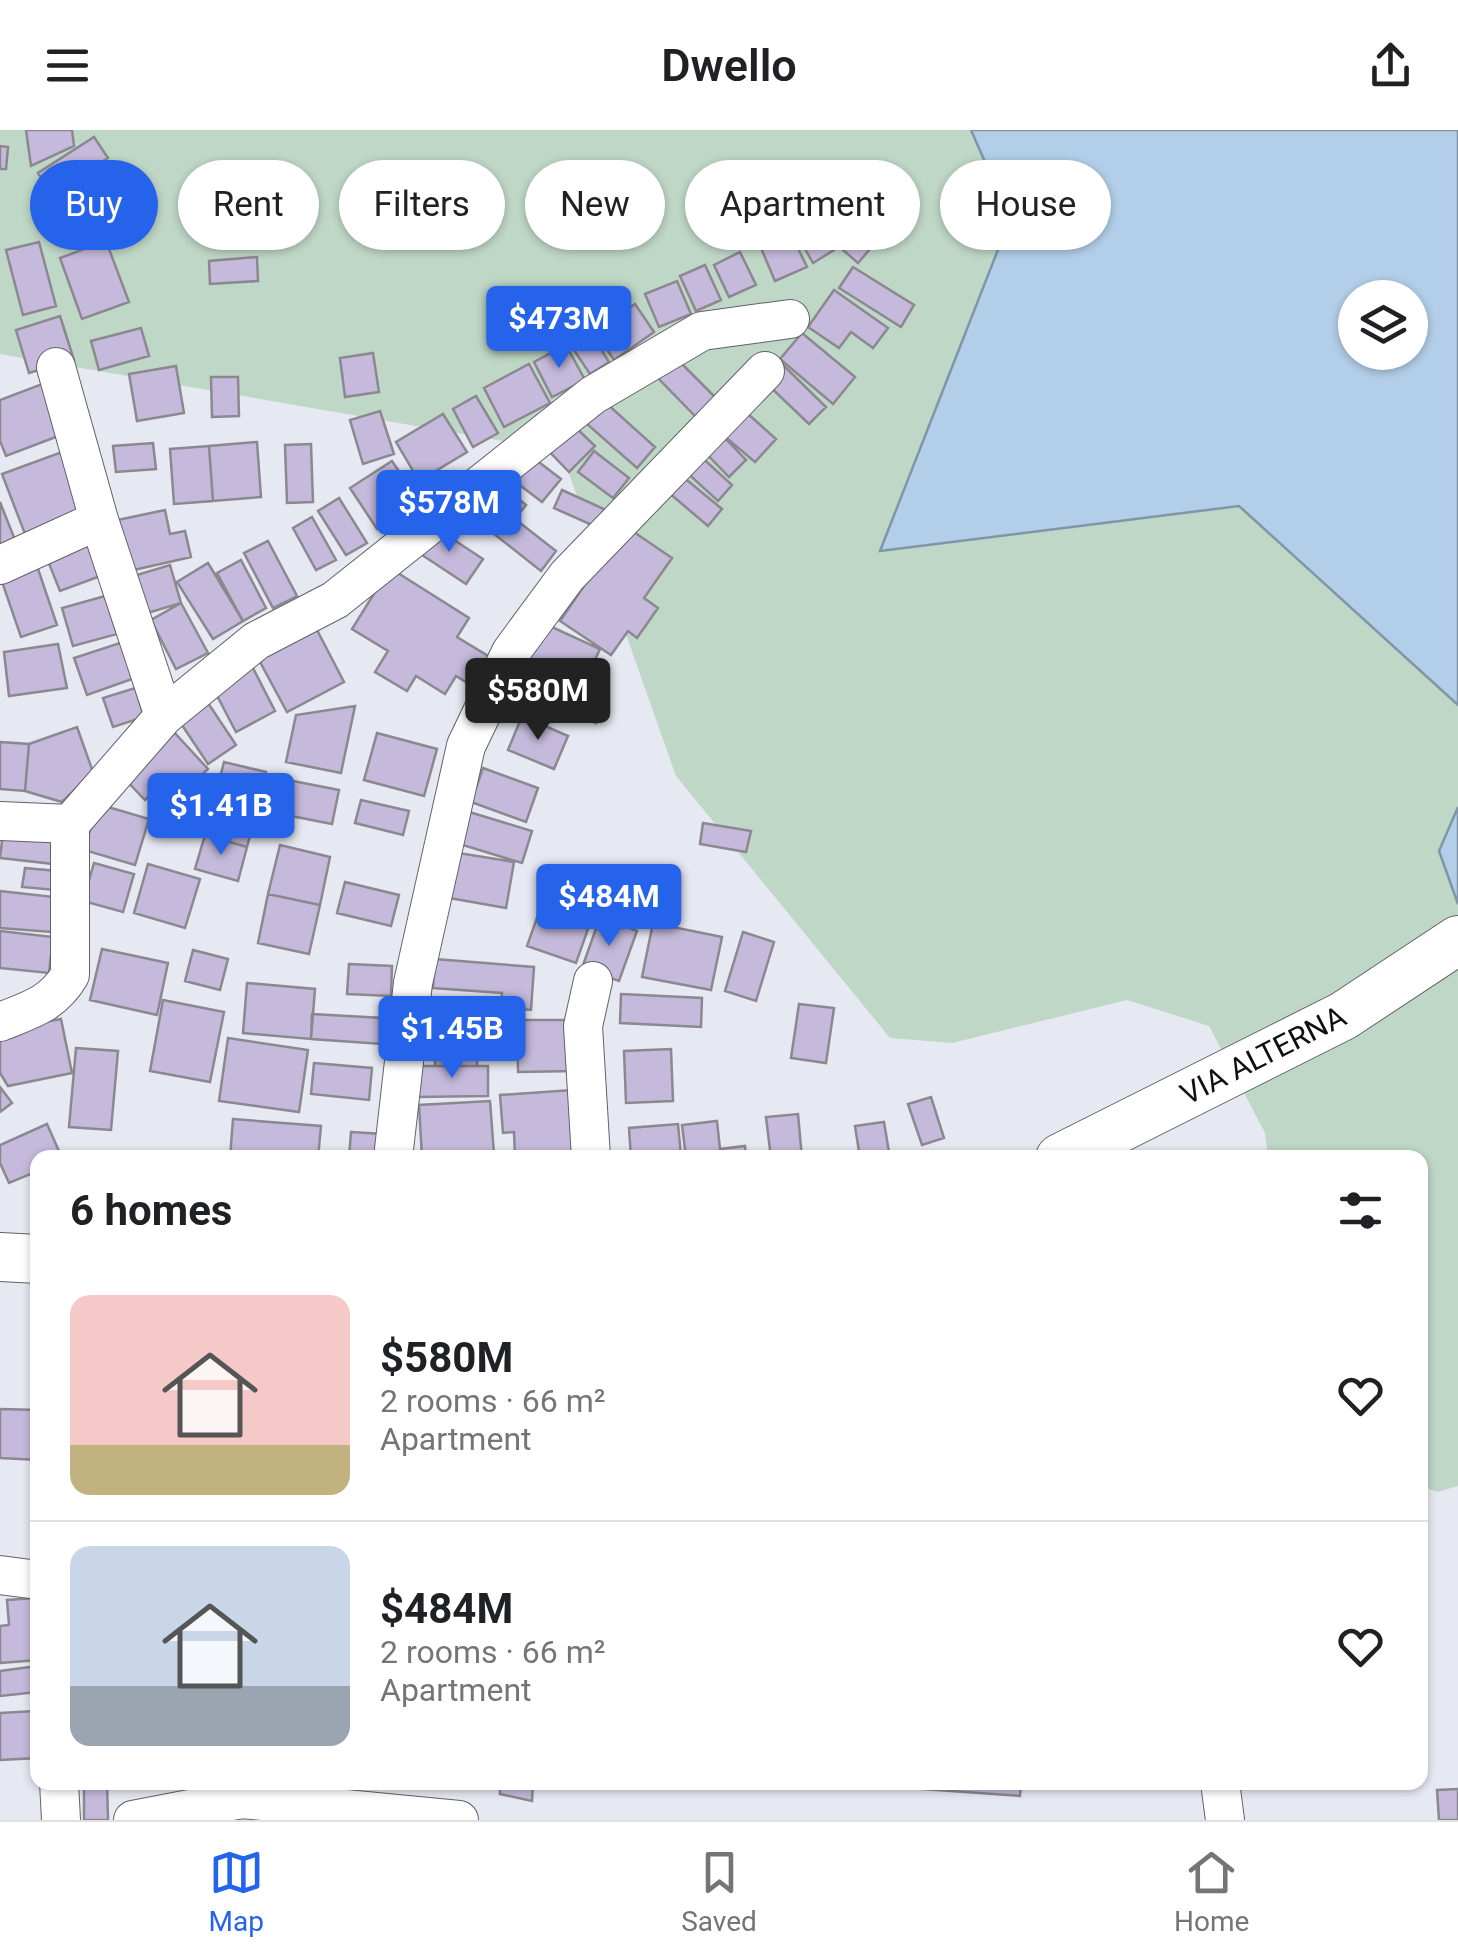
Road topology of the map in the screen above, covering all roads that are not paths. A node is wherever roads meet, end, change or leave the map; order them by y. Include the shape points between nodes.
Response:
1 (790, 320) dead end
2 (56, 367) dead end
3 (765, 371) dead end
4 (99, 520) junction
5 (0, 565) edge
6 (164, 716) junction
7 (0, 821) edge
8 (70, 824) junction
9 (1458, 940) edge
10 (593, 981) dead end
11 (0, 1022) edge
12 (394, 1150) edge
13 (590, 1150) edge
14 (1076, 1150) edge
15 (0, 1257) edge
16 (30, 1259) edge
17 (0, 1575) edge
18 (30, 1579) edge
19 (59, 1790) edge
20 (1221, 1790) edge
21 (61, 1820) edge
22 (133, 1820) edge
23 (459, 1820) edge
24 (1225, 1820) edge

1 - 6 street via 702,330 593,394 335,600 256,641
2 - 4 street
3 - 12 street via 567,576 496,683 466,746 412,983
4 - 5 street
4 - 6 street
6 - 8 street
7 - 8 street
8 - 11 street via 70,975 42,1006
9 - 14 main road, VIA ALTERNA via 1344,1016
10 - 13 street via 582,1026
15 - 16 main road
17 - 18 street
19 - 21 street
20 - 24 street
22 - 23 street via 242,1799

